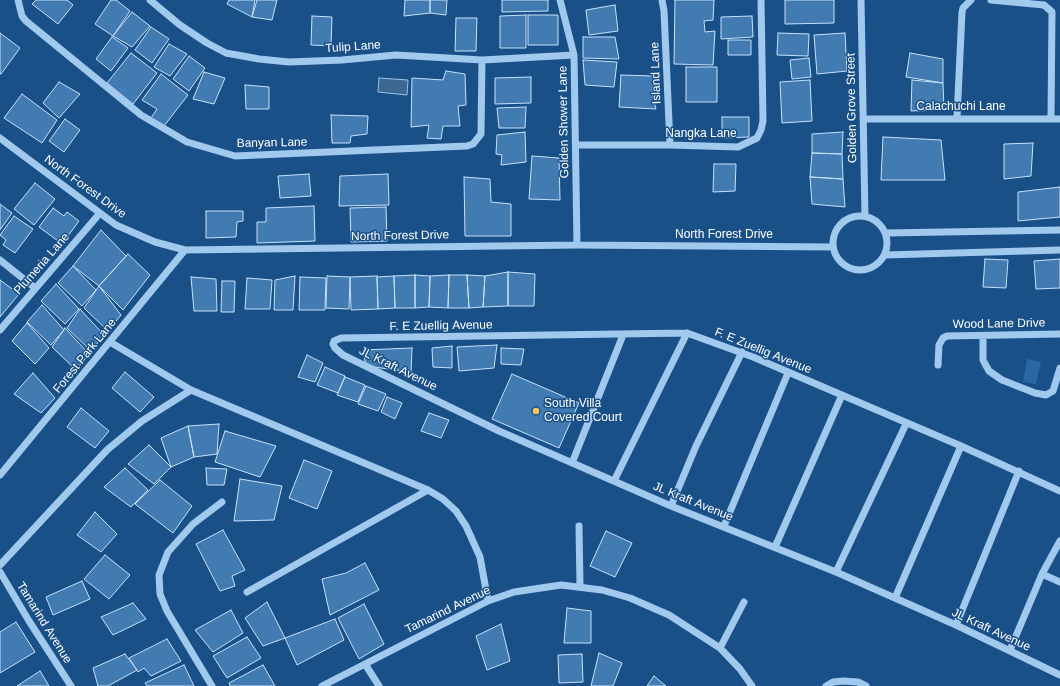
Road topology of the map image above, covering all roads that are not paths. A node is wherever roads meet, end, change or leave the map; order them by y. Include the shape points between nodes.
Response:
1 (18, 0) edge
2 (150, 0) edge
3 (560, 0) edge
4 (662, 0) edge
5 (761, 0) edge
6 (861, 0) edge
7 (971, 0) edge
8 (991, 0) edge
9 (574, 55) junction
10 (482, 60) junction
11 (957, 118) junction
12 (1051, 118) junction
13 (863, 119) junction
14 (1060, 119) edge
15 (0, 138) edge
16 (670, 144) junction
17 (576, 145) junction
18 (100, 213) junction
19 (865, 216) junction
20 (1060, 230) edge
21 (886, 233) junction
22 (577, 245) junction
23 (833, 247) junction
24 (185, 250) junction
25 (1060, 250) edge
26 (885, 255) junction
27 (0, 260) edge
28 (35, 288) junction
29 (0, 330) edge
30 (687, 333) junction
31 (623, 334) junction
32 (1060, 334) edge
33 (983, 336) junction
34 (341, 338) joint
35 (110, 342) junction
36 (742, 352) junction
37 (938, 364) dead end
38 (1060, 368) edge
39 (788, 373) junction
40 (191, 390) junction
41 (842, 395) junction
42 (906, 424) junction
43 (961, 446) junction
44 (572, 463) junction
45 (1019, 471) junction
46 (0, 476) edge
47 (614, 481) junction
48 (428, 490) junction
49 (1060, 491) edge
50 (222, 502) dead end
51 (671, 506) junction
52 (579, 526) dead end
53 (724, 526) junction
54 (1060, 541) edge
55 (775, 547) junction
56 (0, 565) edge
57 (0, 572) edge
58 (836, 572) junction
59 (1042, 574) junction
60 (1060, 582) edge
61 (580, 586) junction
62 (247, 592) dead end
63 (895, 598) junction
64 (488, 601) junction
65 (744, 602) dead end
66 (956, 625) junction
67 (720, 648) junction
68 (1010, 650) junction
69 (365, 664) junction
70 (1060, 674) edge
71 (71, 686) edge
72 (212, 686) edge
73 (322, 686) edge
74 (379, 686) edge
75 (752, 686) edge
76 (826, 686) edge
77 (866, 686) edge

1 - 10 street, Banyan Lane via 26,21 141,115 187,142 235,156 473,144 481,134
2 - 10 street, Tulip Lane via 207,43 226,52 259,59 296,62 396,55
3 - 9 street, Golden Shower Lane
4 - 16 street, Island Lane
5 - 16 street, Nangka Lane via 763,121 757,138 738,146
6 - 13 street, Golden Grove Street
7 - 11 street via 962,12
8 - 12 street via 1044,5 1052,12
9 - 10 street, Tulip Lane
9 - 17 street, Golden Shower Lane
11 - 12 street, Calachuchi Lane
11 - 13 street, Calachuchi Lane
12 - 14 street, Calachuchi Lane
13 - 19 street, Golden Grove Street
15 - 18 street, North Forest Drive
16 - 17 street, Nangka Lane
17 - 22 street, Golden Shower Lane
18 - 24 street, North Forest Drive via 132,233
18 - 28 street, Plumeria Lane
19 - 21 street via 880,224
19 - 23 street via 852,217 841,224 835,234
20 - 21 street
21 - 26 street via 888,240
22 - 23 street, North Forest Drive
22 - 24 street, North Forest Drive
23 - 26 street via 841,262 856,271 873,268
24 - 35 street, Forest Park Lane
25 - 26 street
27 - 28 street
28 - 29 street, Plumeria Lane
30 - 31 street, F. E Zuellig Avenue
30 - 36 street, F. E Zuellig Avenue
30 - 47 street
31 - 34 street, F. E Zuellig Avenue
31 - 44 street
32 - 33 street, Wood Lane Drive
33 - 37 street, Wood Lane Drive via 943,338 939,345
33 - 38 street via 985,366 992,374 1035,394 1046,396 1055,387
34 - 44 street, JL Kraft Avenue via 333,344 343,355 499,431
35 - 40 street
35 - 46 street, Forest Park Lane
36 - 39 street, F. E Zuellig Avenue
36 - 51 street via 696,446
39 - 41 street, F. E Zuellig Avenue
39 - 53 street
40 - 48 street
40 - 56 street via 142,421 107,450
41 - 42 street, F. E Zuellig Avenue
41 - 55 street
42 - 43 street, F. E Zuellig Avenue
42 - 58 street
43 - 45 street, F. E Zuellig Avenue
43 - 63 street
44 - 47 street, JL Kraft Avenue
45 - 49 street, F. E Zuellig Avenue
45 - 66 street
47 - 51 street, JL Kraft Avenue
48 - 62 street
48 - 64 street via 456,511 466,526 480,557
50 - 72 street via 193,524 168,552 159,575 160,594 167,611
51 - 53 street, JL Kraft Avenue
52 - 61 street
53 - 55 street, JL Kraft Avenue
54 - 59 street
55 - 58 street, JL Kraft Avenue
57 - 71 street, Tamarind Avenue
58 - 63 street, JL Kraft Avenue
59 - 60 street
59 - 68 street
61 - 64 street, Tamarind Avenue via 561,584 537,587
61 - 67 street, Tamarind Avenue via 630,598 656,609
63 - 66 street, JL Kraft Avenue
64 - 69 street, Tamarind Avenue
65 - 67 street
66 - 68 street, JL Kraft Avenue
67 - 75 street, Tamarind Avenue
68 - 70 street, JL Kraft Avenue
69 - 73 street, Tamarind Avenue
69 - 74 street
76 - 77 street via 843,681 858,682

